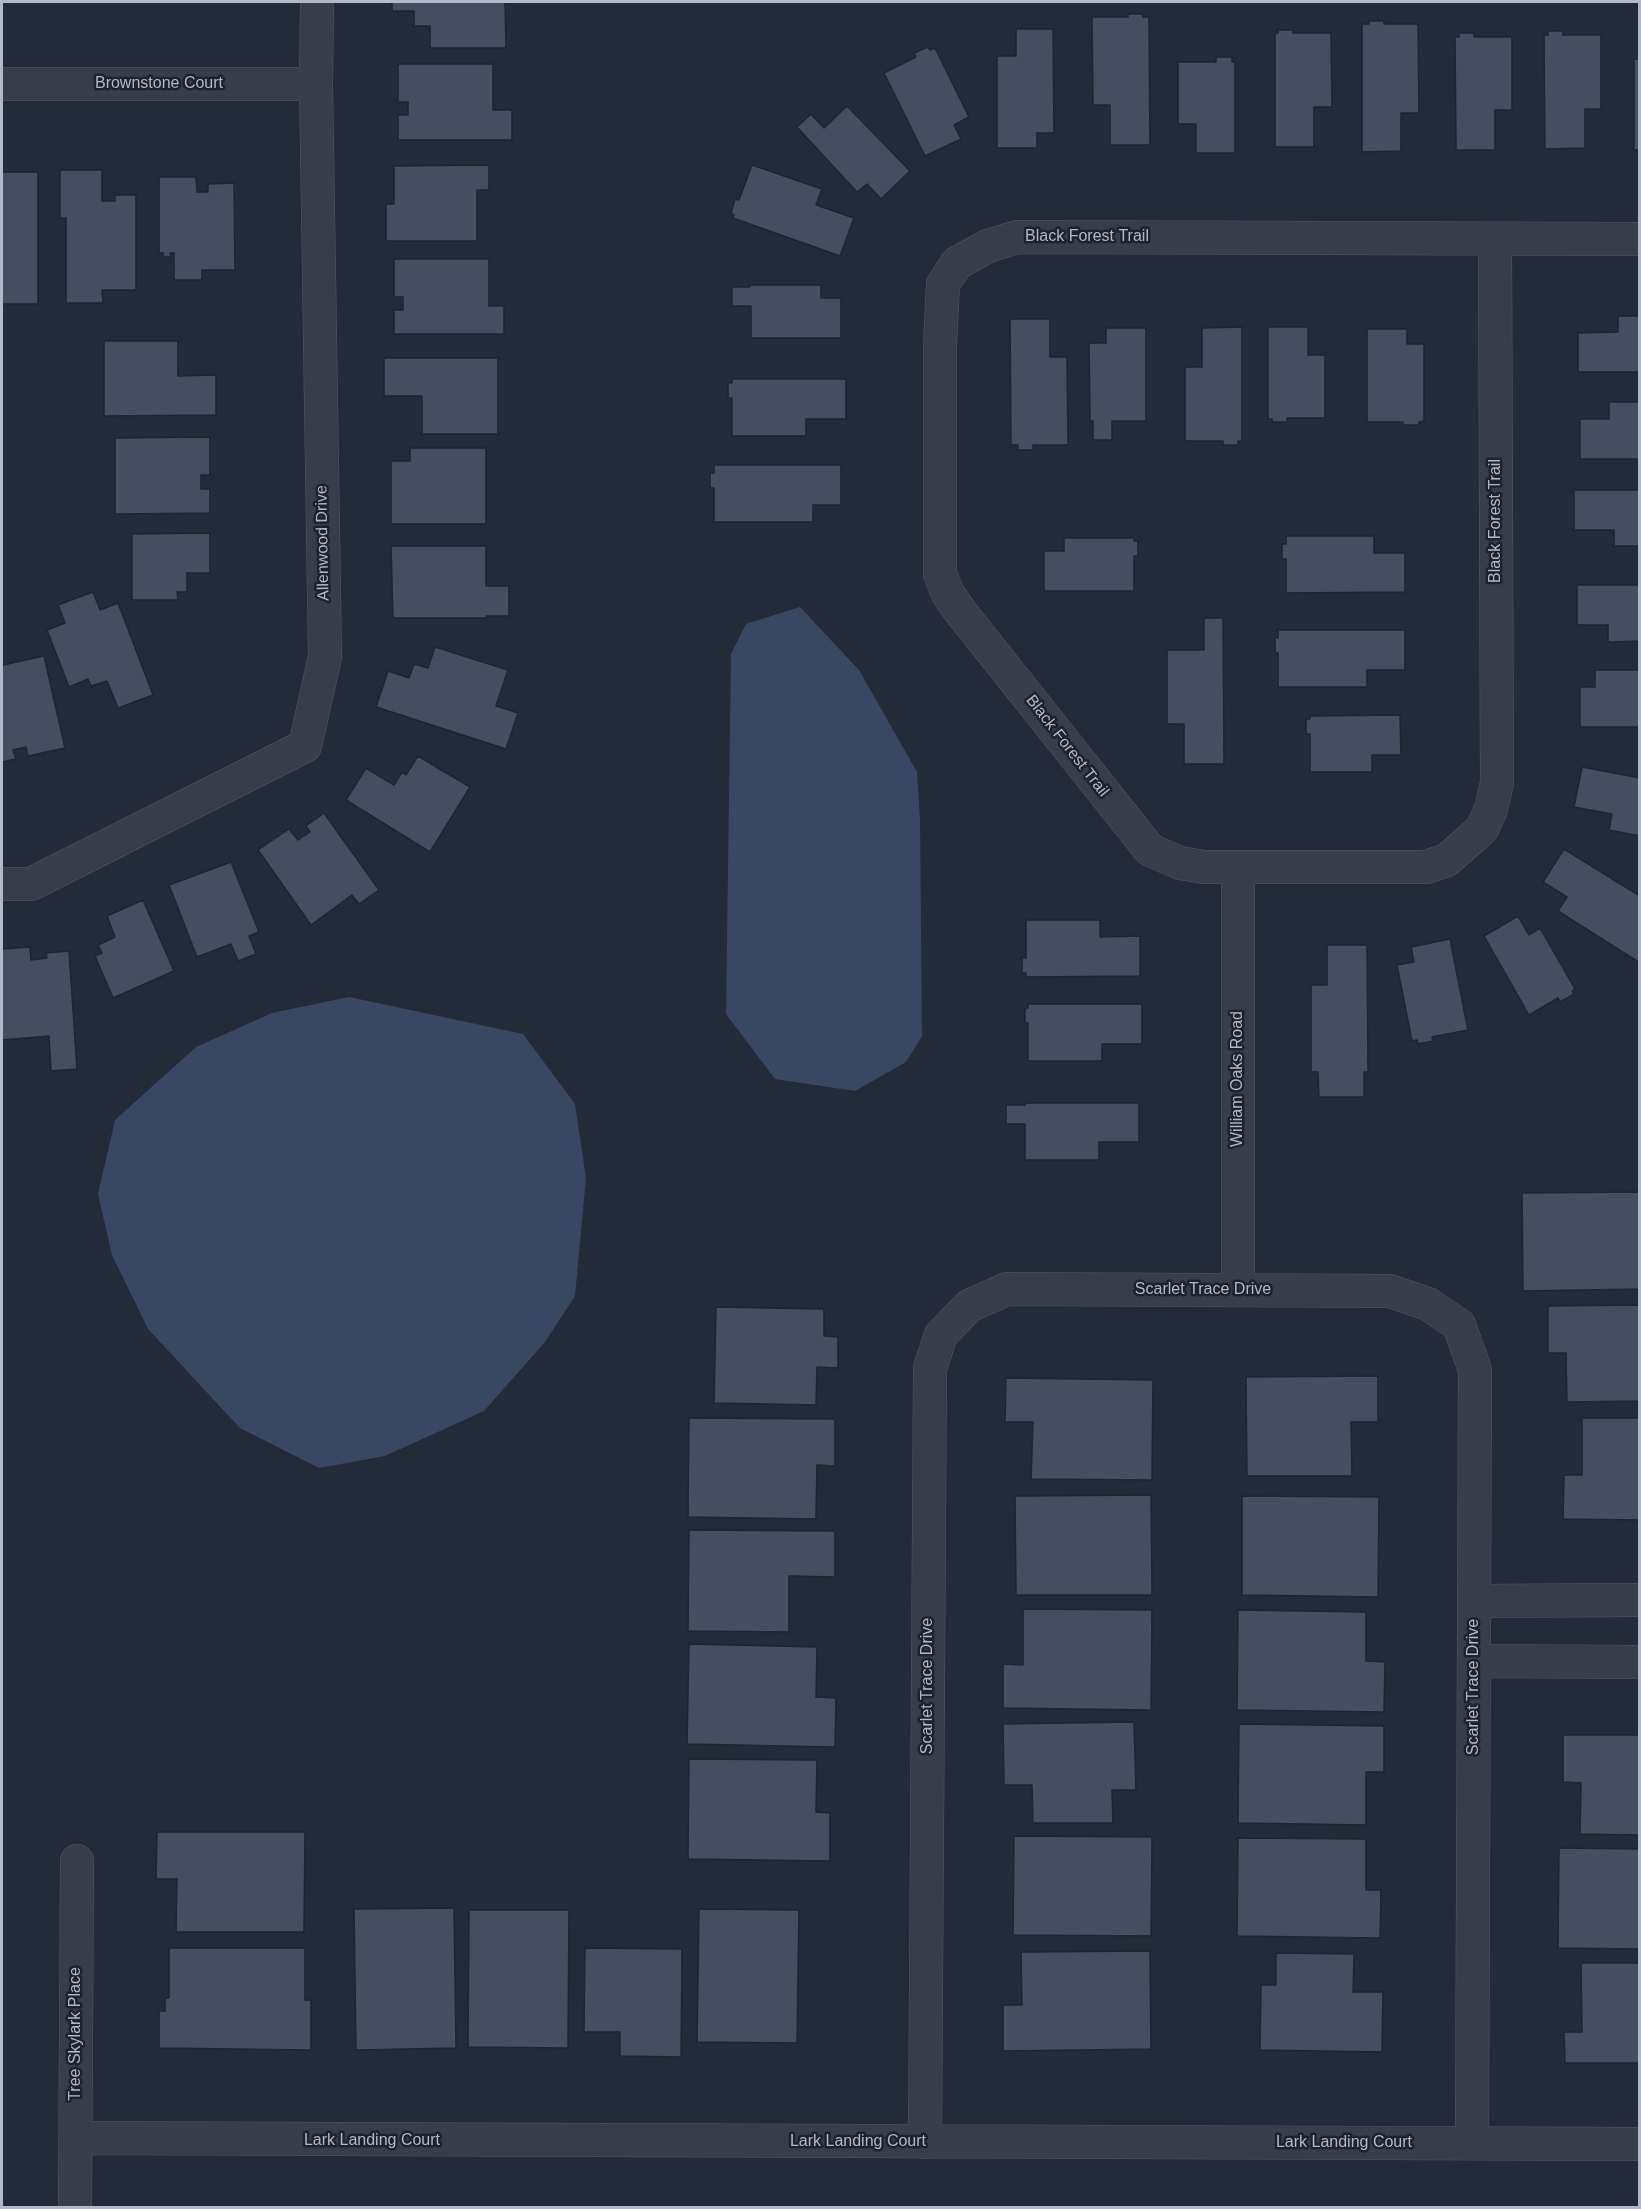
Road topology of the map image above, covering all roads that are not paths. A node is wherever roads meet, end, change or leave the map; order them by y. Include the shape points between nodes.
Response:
1 (317, 2) edge
2 (2, 84) edge
3 (316, 84) junction
4 (1495, 239) junction
5 (1640, 239) edge
6 (1238, 867) junction
7 (2, 884) edge
8 (1238, 1290) junction
9 (1640, 1600) edge
10 (1475, 1601) junction
11 (1474, 1661) junction
12 (1640, 1662) edge
13 (77, 1861) dead end
14 (76, 2138) junction
15 (925, 2142) junction
16 (1473, 2143) junction
17 (1640, 2144) edge
18 (75, 2208) edge

1 - 3 street, Allenwood Drive
2 - 3 street, Brownstone Court
3 - 7 street, Allenwood Drive via 325,657 305,746 31,884
4 - 5 street, Black Forest Trail
4 - 6 street, Black Forest Trail via 1497,783 1491,809 1482,829 1466,844 1447,860 1426,867
4 - 6 street, Black Forest Trail via 1017,237 988,246 957,264 942,284 940,574 948,594 1150,850 1180,863
6 - 8 street, William Oaks Road
8 - 10 street, Scarlet Trace Drive via 1390,1291 1428,1304 1459,1325 1475,1370
8 - 15 street, Scarlet Trace Drive via 1007,1289 969,1306 941,1335 930,1368
9 - 10 street
10 - 11 street, Scarlet Trace Drive
11 - 12 street
11 - 16 street, Scarlet Trace Drive
13 - 14 street, Tree Skylark Place
14 - 15 street, Lark Landing Court
14 - 18 street, Tree Skylark Place
15 - 16 street, Lark Landing Court
16 - 17 street, Lark Landing Court

